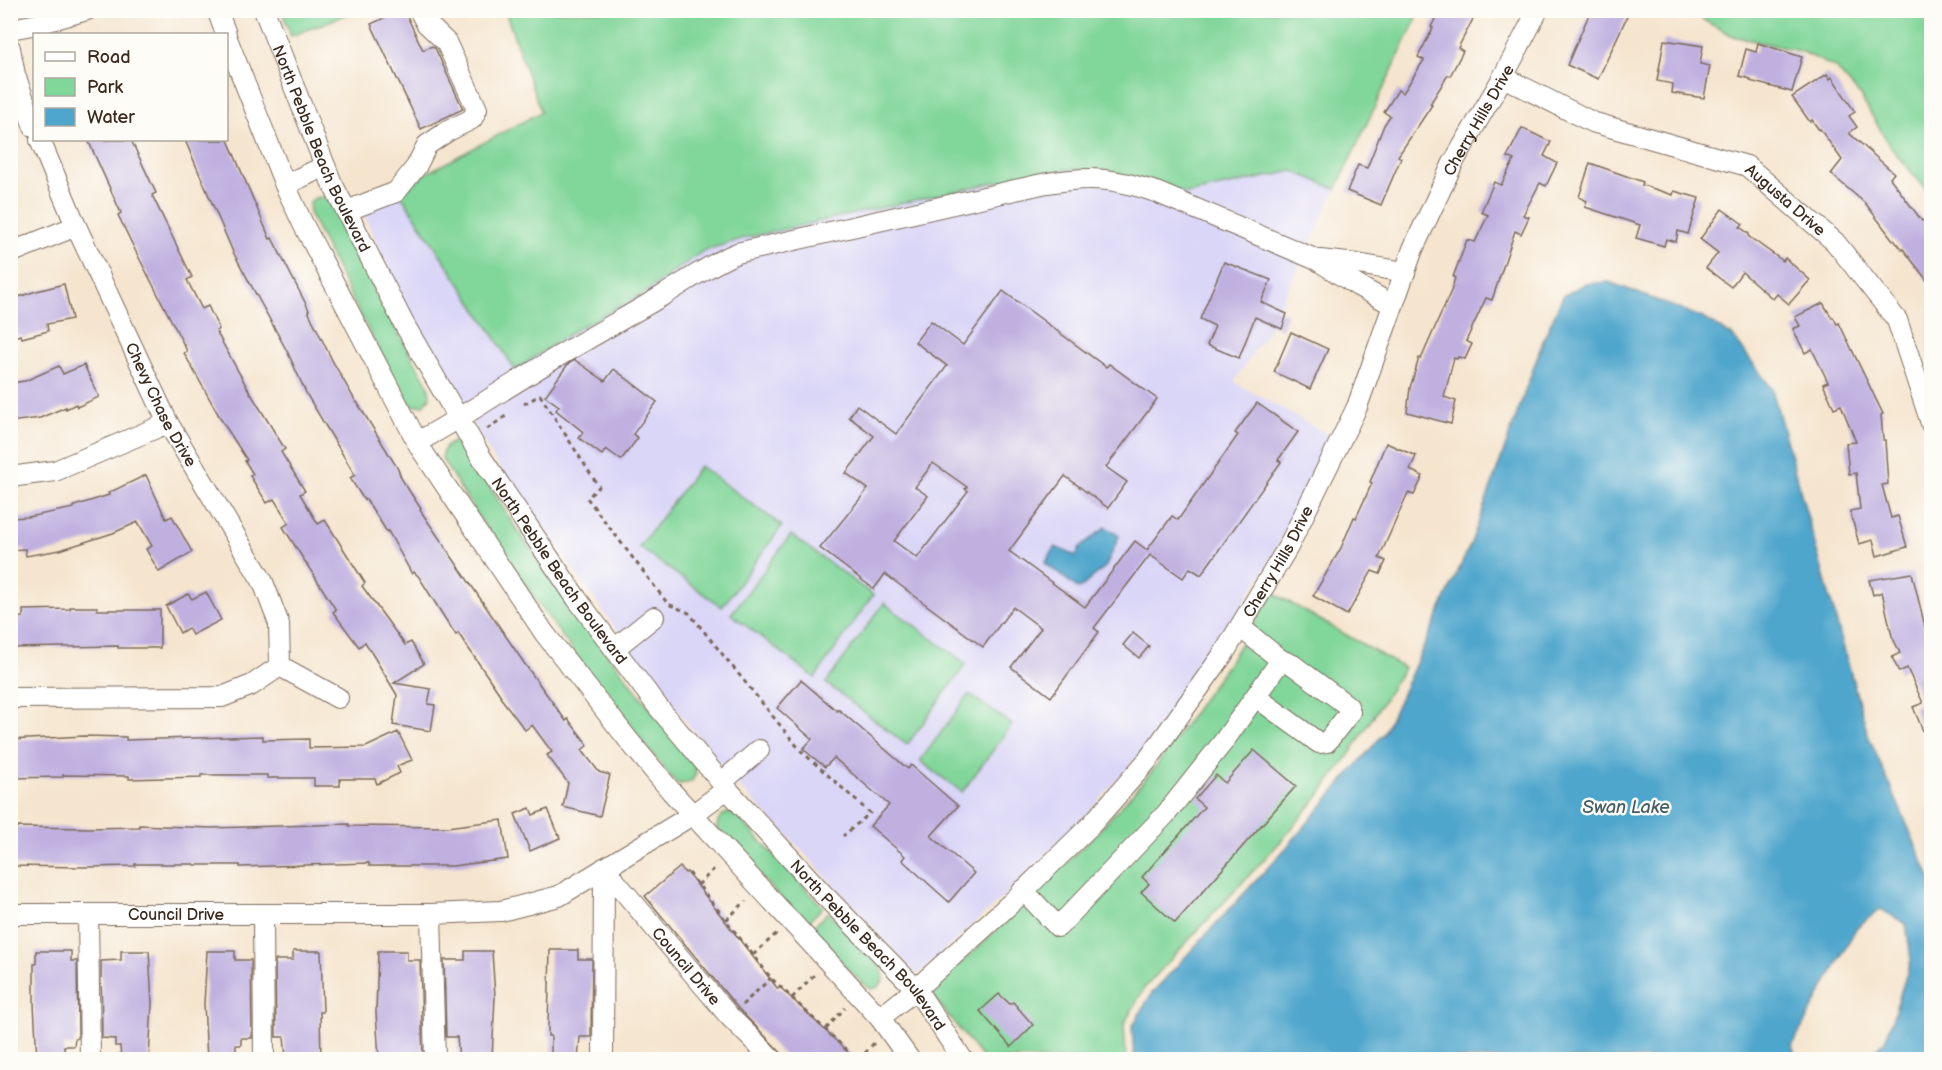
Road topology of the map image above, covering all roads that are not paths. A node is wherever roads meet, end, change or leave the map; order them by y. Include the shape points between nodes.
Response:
1 (87, 10) edge
2 (217, 10) edge
3 (264, 10) edge
4 (419, 10) edge
5 (1538, 10) edge
6 (10, 29) edge
7 (225, 33) edge
8 (228, 40) edge
9 (10, 48) edge
10 (1503, 77) junction
11 (33, 123) edge
12 (40, 141) edge
13 (325, 166) junction
14 (285, 185) junction
15 (346, 211) junction
16 (76, 226) junction
17 (10, 253) edge
18 (1317, 260) junction
19 (1405, 272) junction
20 (1393, 305) junction
21 (459, 420) junction
22 (168, 423) junction
23 (1932, 426) edge
24 (417, 442) junction
25 (10, 477) edge
26 (654, 617) dead end
27 (1240, 627) junction
28 (614, 649) junction
29 (1281, 660) junction
30 (280, 666) junction
31 (1256, 697) junction
32 (10, 698) edge
33 (338, 698) dead end
34 (759, 750) dead end
35 (724, 786) junction
36 (692, 815) junction
37 (604, 868) junction
38 (1023, 890) junction
39 (10, 914) edge
40 (88, 914) junction
41 (431, 914) junction
42 (263, 915) junction
43 (916, 989) junction
44 (880, 1028) junction
45 (90, 1059) edge
46 (264, 1059) edge
47 (435, 1059) edge
48 (603, 1059) edge
49 (773, 1059) edge
50 (910, 1059) edge
51 (963, 1059) edge

1 - 6 street
2 - 7 street
3 - 13 street, North Pebble Beach Boulevard
4 - 15 street via 426,24 446,42 477,109 472,119 427,145 396,192
5 - 10 street, Cherry Hills Drive
8 - 14 street
9 - 11 street via 15,75
10 - 19 street, Cherry Hills Drive via 1453,163
10 - 23 street, Augusta Drive via 1592,122 1747,166 1835,242 1897,320
12 - 16 street, Chevy Chase Drive
13 - 14 street
13 - 15 street, North Pebble Beach Boulevard
14 - 24 street
15 - 21 street, North Pebble Beach Boulevard
16 - 17 street
16 - 22 street, Chevy Chase Drive
18 - 19 street
18 - 20 street
18 - 21 street via 1130,183 1079,178 1042,184 737,253 604,328
19 - 20 street, Cherry Hills Drive
20 - 27 street, Cherry Hills Drive via 1357,408 1288,547
21 - 24 street
21 - 28 street, North Pebble Beach Boulevard
22 - 25 street via 55,471
22 - 30 street, Chevy Chase Drive via 263,582 279,624
24 - 36 street via 545,634
26 - 28 street
27 - 29 street
27 - 38 street, Cherry Hills Drive via 1147,761 1091,825
28 - 35 street, North Pebble Beach Boulevard
29 - 31 street
29 - 31 street via 1339,699 1350,712 1327,742 1319,743
30 - 32 street via 252,685 222,697
30 - 33 street
31 - 38 street via 1166,814 1058,927
34 - 35 street, Council Drive
35 - 36 street, Council Drive
35 - 43 street, North Pebble Beach Boulevard
36 - 37 street, Council Drive
36 - 44 street
37 - 41 street, Council Drive via 559,896 501,911
37 - 48 street
37 - 49 street, Council Drive via 729,1016
38 - 43 street, Cherry Hills Drive
39 - 40 street, Council Drive
40 - 42 street, Council Drive
40 - 45 street
41 - 42 street, Council Drive
41 - 47 street
42 - 46 street
43 - 44 street, Cherry Hills Drive
43 - 51 street, North Pebble Beach Boulevard
44 - 50 street

